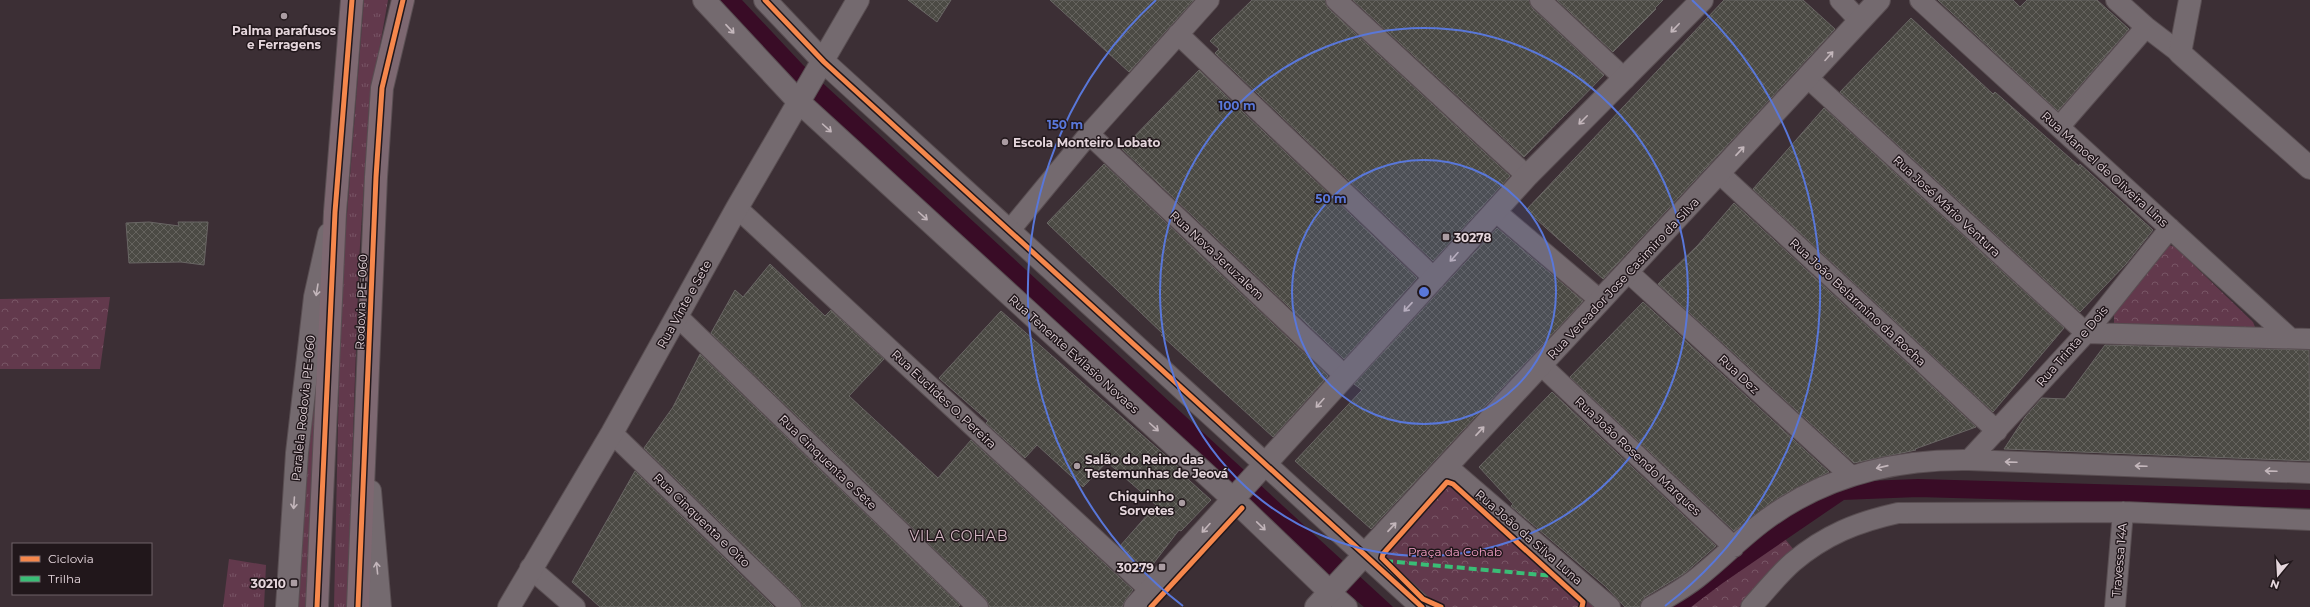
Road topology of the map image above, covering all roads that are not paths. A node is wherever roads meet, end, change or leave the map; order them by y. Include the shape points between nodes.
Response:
1 (352, 0) edge
2 (403, 0) edge
3 (704, 0) edge
4 (765, 0) edge
5 (858, 0) edge
6 (1209, 0) edge
7 (1336, 0) edge
8 (1540, 0) edge
9 (1702, 0) edge
10 (1840, 0) edge
11 (1879, 0) edge
12 (1920, 0) edge
13 (2116, 0) edge
14 (2190, 0) edge
15 (1860, 21) junction
16 (2146, 27) junction
17 (1178, 34) junction
18 (2180, 53) junction
19 (820, 67) junction
20 (1808, 78) junction
21 (1625, 79) junction
22 (800, 99) junction
23 (2059, 127) junction
24 (1089, 134) junction
25 (2310, 168) edge
26 (1719, 173) junction
27 (1527, 176) junction
28 (737, 208) junction
29 (1495, 211) junction
30 (335, 212) junction
31 (2170, 228) junction
32 (1010, 230) junction
33 (1628, 272) junction
34 (1435, 279) junction
35 (1601, 301) junction
36 (677, 316) junction
37 (2086, 333) junction
38 (2290, 338) junction
39 (2310, 339) edge
40 (1541, 366) junction
41 (1345, 376) junction
42 (1997, 431) junction
43 (612, 433) junction
44 (366, 451) junction
45 (1969, 460) junction
46 (1448, 467) junction
47 (1259, 470) junction
48 (2310, 473) edge
49 (1851, 476) junction
50 (1234, 497) junction
51 (2123, 512) junction
52 (2310, 520) edge
53 (1734, 547) junction
54 (1360, 561) junction
55 (530, 568) junction
56 (1150, 590) junction
57 (1327, 595) edge
58 (287, 607) edge
59 (317, 607) edge
60 (358, 607) edge
61 (380, 607) edge
62 (509, 607) edge
63 (575, 607) edge
64 (791, 607) edge
65 (978, 607) edge
66 (1135, 607) edge
67 (1347, 607) edge
68 (1422, 607) edge
69 (1610, 607) edge
70 (1651, 607) edge
71 (1752, 607) edge
72 (2115, 607) edge

1 - 30 highway
2 - 44 highway, Rodovia PE-060 via 382,88 376,177
3 -> 22 street, Rua Tenente Evilasio Novaes
4 - 19 street
5 - 19 street, Rua Vinte e Sete
6 - 17 street
7 - 27 street
8 - 21 street
9 -> 21 street
10 - 15 street
11 - 15 street, Rua Vereador Jose Casimiro da Silva
12 - 23 street, Rua Manoel de Oliveira Lins
13 - 16 street
14 - 18 street
20 -> 15 street, Rua Vereador Jose Casimiro da Silva
16 - 18 street
16 - 23 street
17 - 24 street
17 - 34 street
18 - 25 street
19 - 22 street, Rua Vinte e Sete
19 - 32 street
26 -> 20 street, Rua Vereador Jose Casimiro da Silva
20 - 37 street, Rua José Mário Ventura
21 -> 27 street
22 - 28 street, Rua Vinte e Sete
22 -> 50 street, Rua Tenente Evilasio Novaes
23 - 31 street, Rua Manoel de Oliveira Lins
24 - 32 street
24 - 41 street, Rua Nova Jeruzalem
26 - 33 street, Rua Vereador Jose Casimiro da Silva
26 - 42 street, Rua João Belarmino da Rocha
27 - 29 street
28 - 36 street, Rua Vinte e Sete
28 - 56 street, Rua Euclides O. Pereira
29 -> 34 street
29 - 35 street
30 -> 58 street, Paralela Rodovia PE-060 via 319,276 311,332 297,453
30 - 59 highway
31 - 37 street, Rua Trinta e Dois
31 - 38 street, Rua Manoel de Oliveira Lins
32 - 47 street
33 - 35 street, Rua Vereador Jose Casimiro da Silva
33 - 49 street, Rua Dez
34 -> 41 street
35 - 40 street, Rua Vereador Jose Casimiro da Silva
36 - 43 street, Rua Vinte e Sete
36 - 65 street, Rua Cinquenta e Sete
37 - 38 street
37 - 42 street, Rua Trinta e Dois
38 - 39 street
46 -> 40 street, Rua Vereador Jose Casimiro da Silva
40 - 53 street, Rua João Rosendo Marques
41 -> 47 street
42 - 45 street, Rua Trinta e Dois
43 - 55 street, Rua Vinte e Sete
43 - 64 street, Rua Cinquenta e Oito
44 - 60 highway, Rodovia PE-060
61 -> 44 street
48 -> 45 street
45 -> 49 street via 1936,460 1889,466
54 -> 46 street, Rua Vereador Jose Casimiro da Silva
46 - 69 street, Rua João da Silva Luna
47 - 50 street
47 - 54 street
49 - 53 street via 1837,480 1788,506 1764,521
50 -> 56 street
50 -> 57 street, Rua Tenente Evilasio Novaes
51 - 52 street
51 - 71 street via 1898,513 1864,521 1835,533 1793,562
51 - 72 street, Travessa 14A
53 - 70 street via 1697,579
54 - 57 street, Rua Vereador Jose Casimiro da Silva
54 - 68 street
55 - 62 street, Rua Vinte e Sete
55 - 63 street
56 - 66 street
57 - 67 street, Rua Tenente Evilasio Novaes

